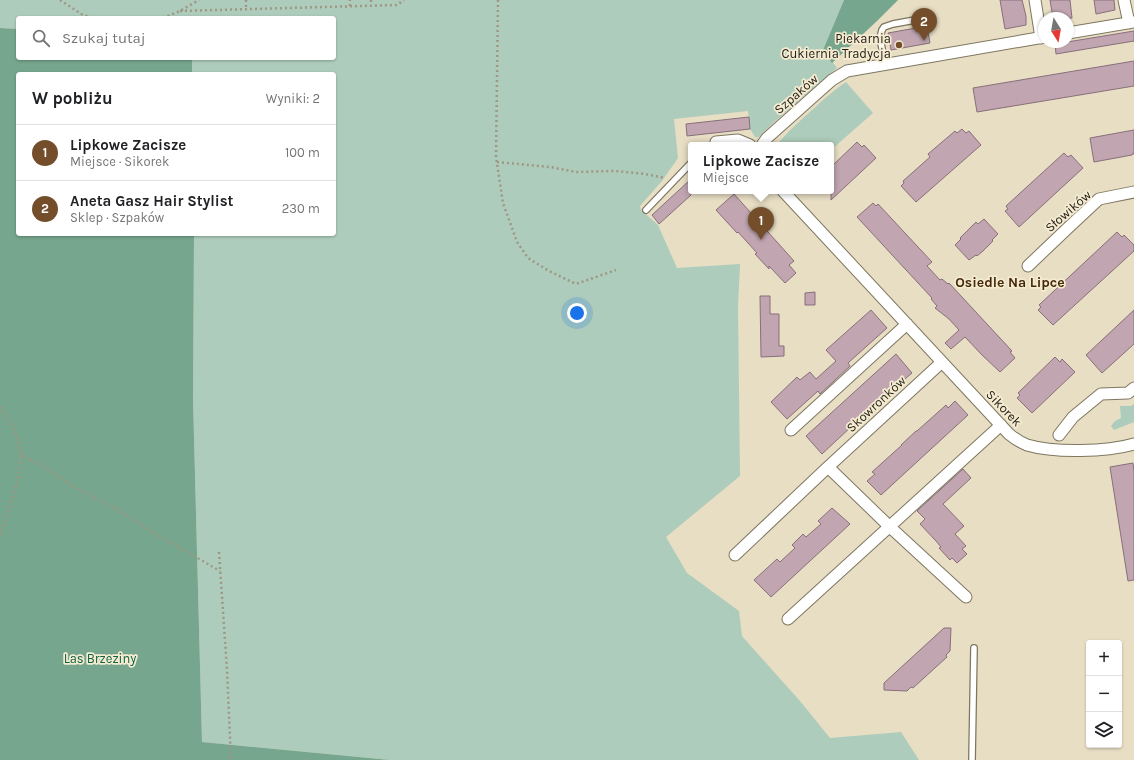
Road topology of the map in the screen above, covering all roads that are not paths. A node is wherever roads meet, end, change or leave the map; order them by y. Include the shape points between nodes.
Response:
1 (1035, 0) edge
2 (1124, 0) edge
3 (1038, 14) edge
4 (926, 18) dead end
5 (1131, 23) edge
6 (1074, 32) edge
7 (1038, 39) edge
8 (885, 64) junction
9 (726, 142) edge
10 (743, 142) edge
11 (764, 142) edge
12 (688, 166) edge
13 (1134, 192) edge
14 (786, 194) edge
15 (646, 210) dead end
16 (1028, 266) dead end
17 (907, 324) junction
18 (942, 362) junction
19 (1134, 388) edge
20 (1001, 425) junction
21 (791, 430) dead end
22 (1060, 435) dead end
23 (1134, 444) edge
24 (828, 467) junction
25 (890, 527) junction
26 (735, 555) dead end
27 (966, 597) dead end
28 (788, 620) dead end
29 (974, 648) dead end
30 (972, 760) edge

1 - 3 street, Szpaków
2 - 5 street
4 - 8 lane via 884,27 880,38
5 - 6 street
7 - 8 street, Szpaków
8 - 11 street, Szpaków via 847,71 839,75
9 - 10 street
12 - 15 lane
13 - 16 street, Słowików via 1099,199
14 - 17 street, Sikorek
17 - 18 street, Sikorek
17 - 21 street
18 - 20 street, Sikorek
18 - 24 street, Skowronków
19 - 22 street via 1128,393 1101,394 1073,417
20 - 23 street, Sikorek via 1015,439 1044,448 1088,450
20 - 25 street
24 - 25 street
24 - 26 street, Skowronków
25 - 27 street
25 - 28 street
29 - 30 lane

